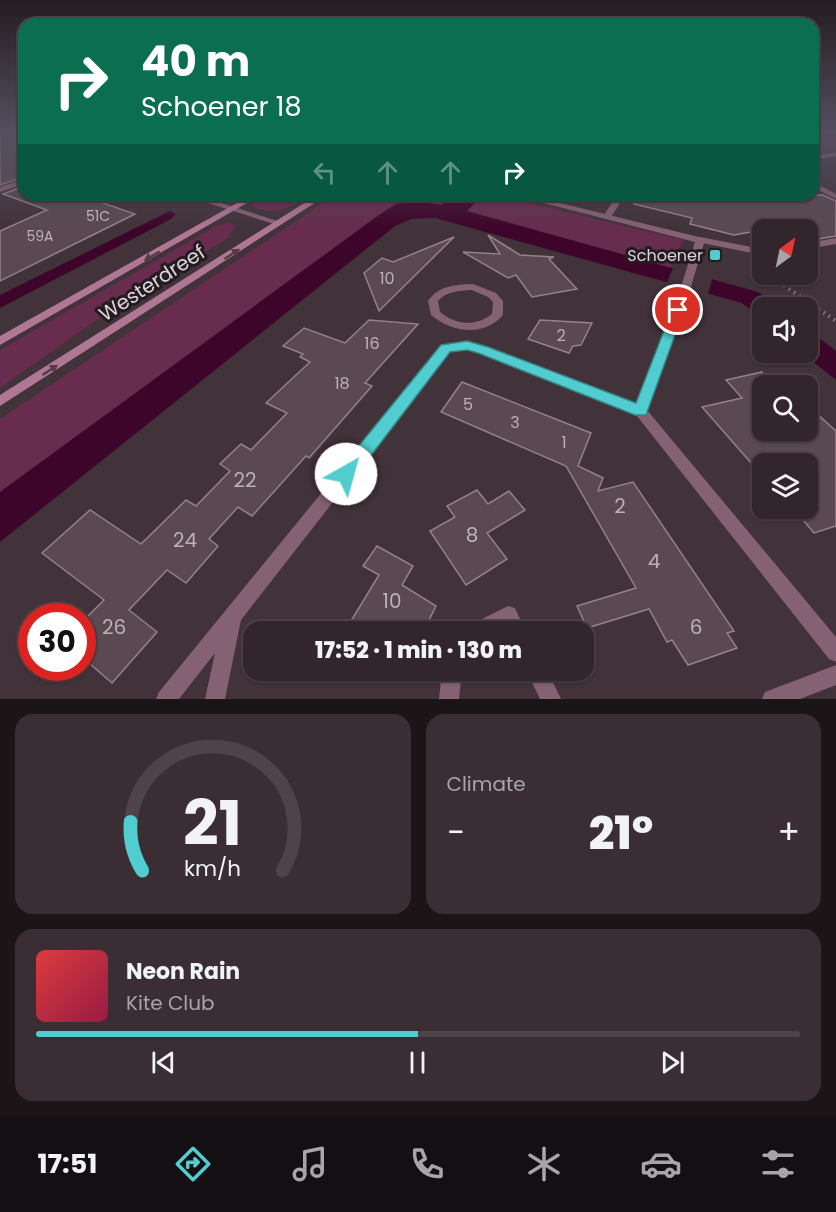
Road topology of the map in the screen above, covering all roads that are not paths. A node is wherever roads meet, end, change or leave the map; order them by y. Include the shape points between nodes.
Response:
1 (18, 183) edge
2 (819, 187) edge
3 (0, 190) edge
4 (836, 196) edge
5 (206, 201) edge
6 (246, 201) edge
7 (314, 201) edge
8 (544, 201) edge
9 (617, 201) edge
10 (232, 209) junction
11 (608, 215) junction
12 (280, 223) junction
13 (700, 240) junction
14 (836, 241) edge
15 (818, 244) edge
16 (752, 250) edge
17 (470, 327) junction
18 (0, 341) edge
19 (467, 346) junction
20 (0, 401) edge
21 (640, 411) junction
22 (233, 618) junction
23 (497, 621) edge
24 (511, 621) edge
25 (836, 652) edge
26 (836, 675) edge
27 (451, 681) edge
28 (542, 681) edge
29 (166, 699) edge
30 (215, 699) edge
31 (449, 699) edge
32 (551, 699) edge
33 (772, 699) edge

1 - 3 street
2 - 4 street
5 - 10 street
6 - 10 main road, Westerdreef
7 - 12 main road, Westerdreef
8 - 11 street
9 - 11 street
10 - 12 street
10 -> 18 main road, Westerdreef
11 - 13 street
20 -> 12 main road, Westerdreef
13 - 16 street
13 - 21 street via 686,290
14 - 15 street
17 - 17 street via 491,321 497,315 500,308 492,295 462,287 437,295 433,307 441,319
17 - 19 street
19 - 21 street
19 - 22 street via 446,348
21 - 25 street
22 - 29 street
22 - 30 street
23 - 24 street via 508,615
26 - 33 street
27 - 31 street
28 - 32 street

